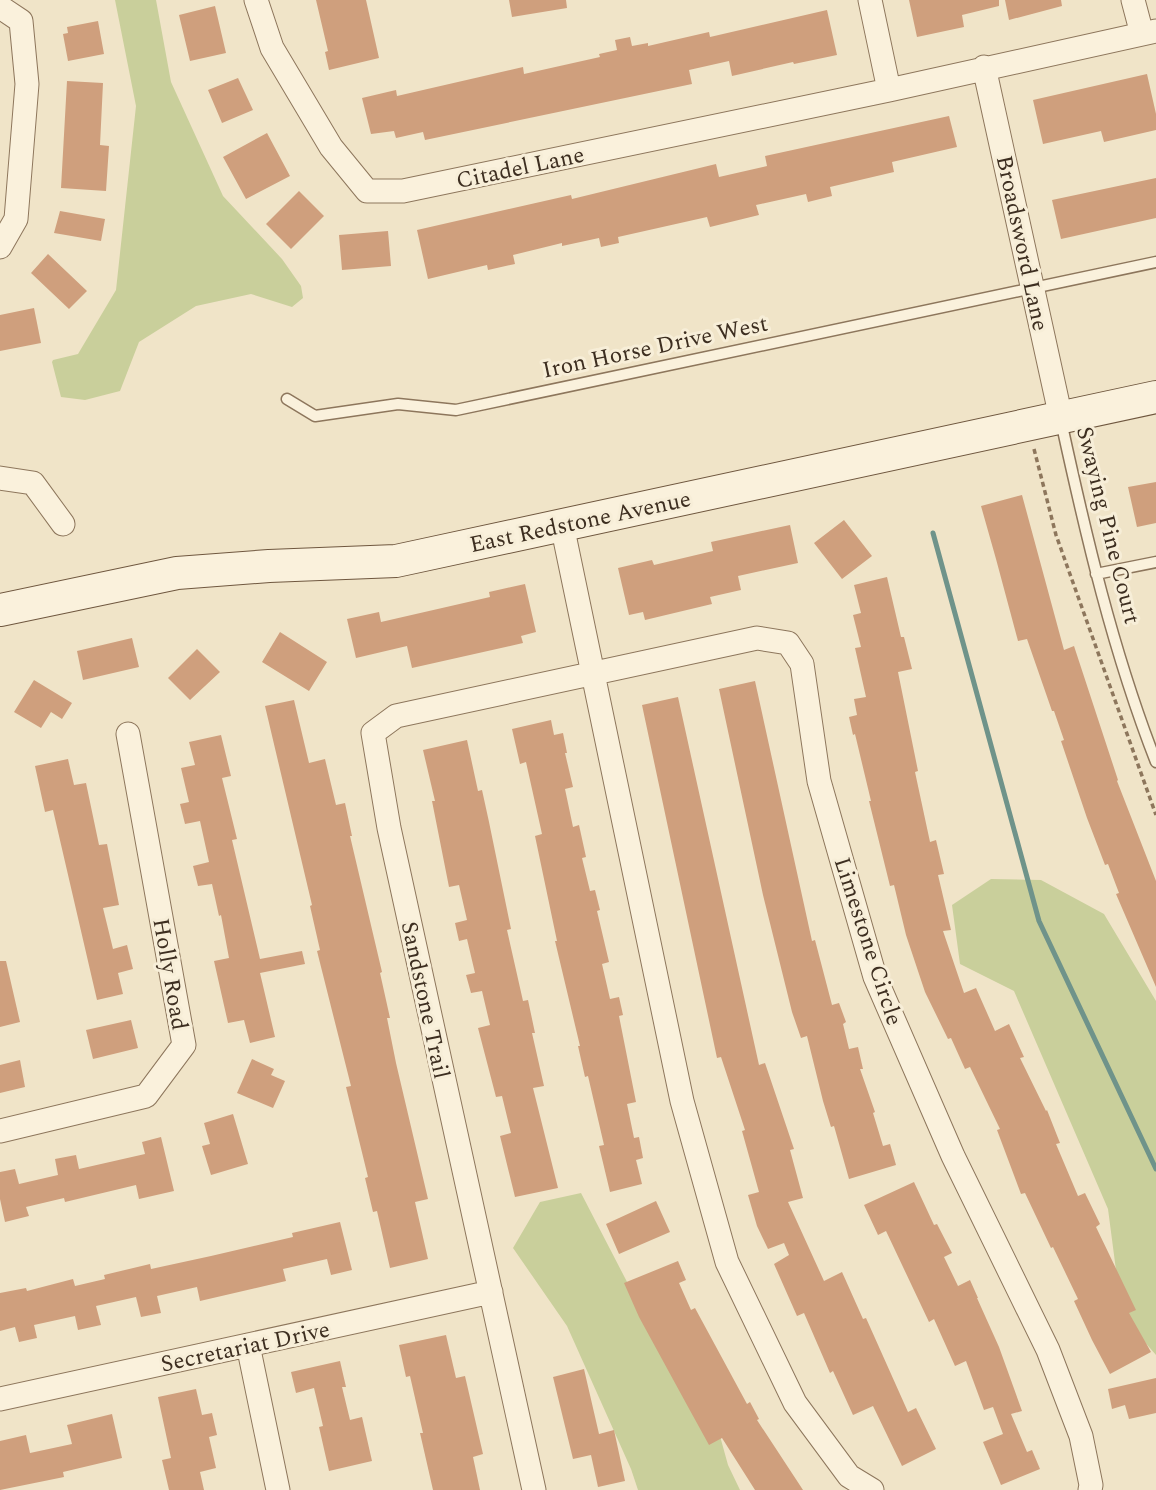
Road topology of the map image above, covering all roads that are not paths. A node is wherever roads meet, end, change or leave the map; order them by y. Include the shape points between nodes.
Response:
1 (256, 0) edge
2 (870, 0) edge
3 (1133, 0) edge
4 (0, 6) edge
5 (1149, 32) edge
6 (984, 67) junction
7 (890, 90) junction
8 (0, 247) edge
9 (1156, 262) edge
10 (1033, 287) junction
11 (1156, 397) edge
12 (287, 399) dead end
13 (1060, 418) junction
14 (0, 478) edge
15 (63, 524) dead end
16 (562, 525) junction
17 (1156, 562) edge
18 (1096, 574) junction
19 (0, 610) edge
20 (593, 673) junction
21 (128, 734) dead end
22 (1156, 762) edge
23 (0, 1131) edge
24 (491, 1292) junction
25 (248, 1345) junction
26 (0, 1399) edge
27 (278, 1490) edge
28 (534, 1490) edge
29 (872, 1490) edge
30 (1090, 1490) edge

1 - 7 street, Citadel Lane via 272,48 331,147 367,191 403,191
2 - 7 street
3 - 5 street
4 - 8 street via 21,21 27,84 16,219
5 - 6 street, Citadel Lane
6 - 7 street, Citadel Lane
6 - 10 street, Broadsword Lane
9 - 10 lane, Iron Horse Drive West
10 - 12 lane, Iron Horse Drive West via 457,410 398,404 315,416
10 - 13 street, Broadsword Lane
11 - 13 street, East Redstone Avenue
13 - 16 street, East Redstone Avenue
13 - 18 lane, Swaying Pine Court
14 - 15 street via 33,483
16 - 19 street, East Redstone Avenue via 396,561 177,573
16 - 20 street
17 - 18 lane
18 - 22 lane, Swaying Pine Court
20 - 24 street, Sandstone Trail via 396,716 373,733 389,828
20 - 29 street via 682,1101 727,1262 795,1403 849,1476
20 - 30 street, Limestone Circle via 757,638 788,643 802,664 819,780 875,977 953,1156 1048,1350 1081,1436
21 - 23 street, Holly Road via 184,1045 146,1096
24 - 25 street, Secretariat Drive
24 - 28 street, Sandstone Trail
25 - 26 street, Secretariat Drive
25 - 27 street

